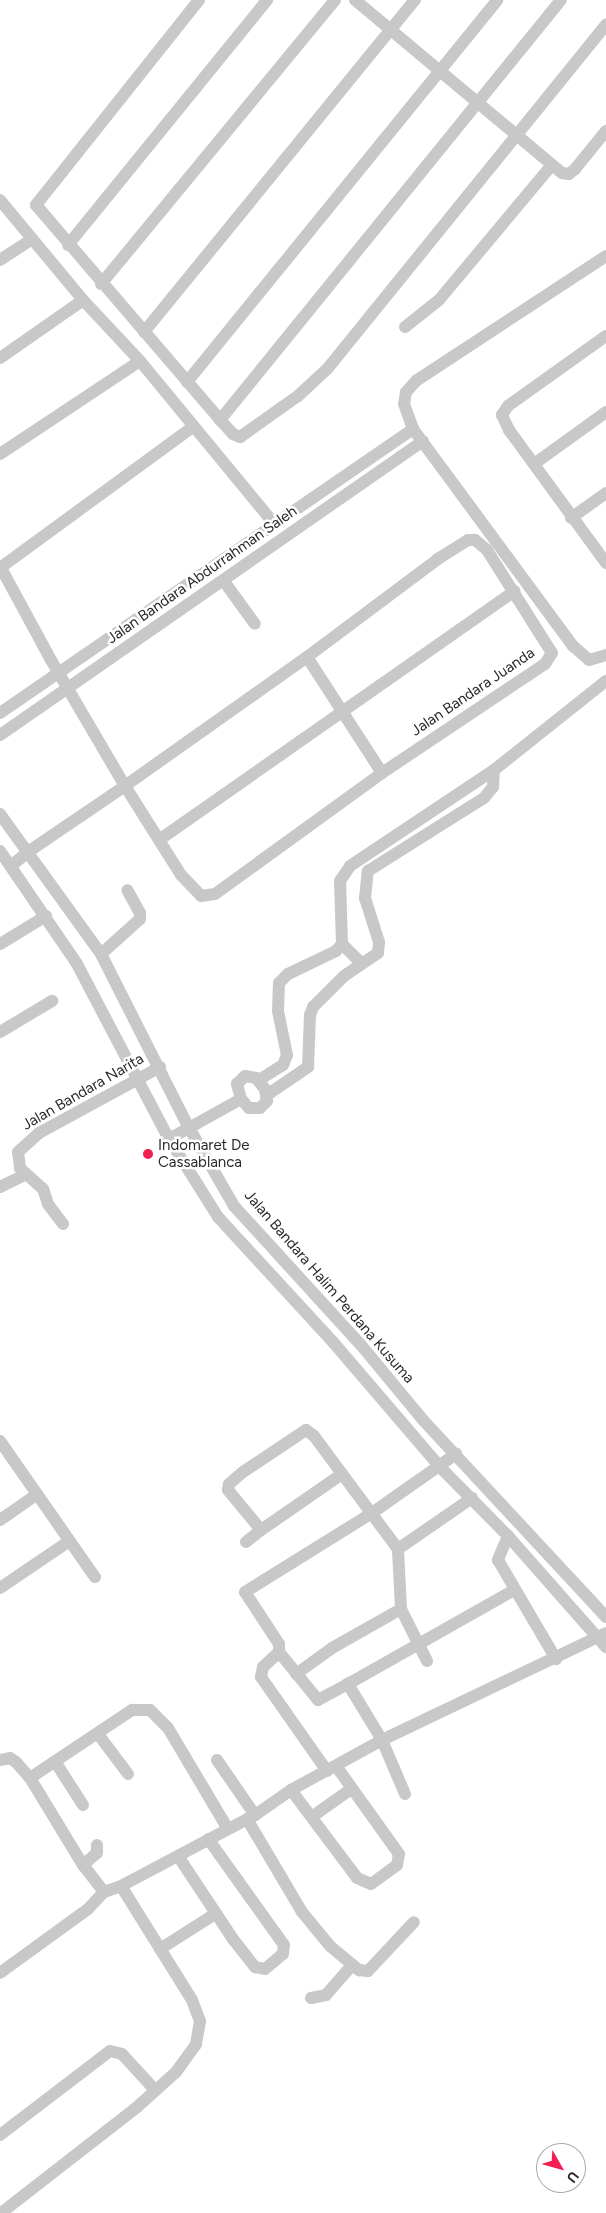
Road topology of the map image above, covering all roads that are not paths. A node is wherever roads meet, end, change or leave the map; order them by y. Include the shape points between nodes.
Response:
1 (199, 0) edge
2 (267, 0) edge
3 (335, 0) edge
4 (355, 0) edge
5 (415, 0) edge
6 (497, 0) edge
7 (561, 0) edge
8 (606, 25) edge
9 (392, 30) junction
10 (440, 72) junction
11 (478, 105) junction
12 (606, 131) edge
13 (517, 137) junction
14 (551, 166) junction
15 (0, 200) edge
16 (32, 239) junction
17 (68, 245) junction
18 (606, 256) edge
19 (0, 260) edge
20 (101, 284) junction
21 (83, 300) junction
22 (405, 327) dead end
23 (144, 332) junction
24 (606, 336) edge
25 (0, 358) edge
26 (140, 362) junction
27 (187, 382) junction
28 (606, 412) edge
29 (220, 420) junction
30 (193, 427) junction
31 (413, 429) junction
32 (422, 441) junction
33 (0, 454) edge
34 (534, 464) junction
35 (606, 493) edge
36 (571, 518) junction
37 (276, 525) junction
38 (606, 563) edge
39 (0, 567) edge
40 (223, 580) junction
41 (514, 591) junction
42 (255, 624) dead end
43 (606, 655) edge
44 (306, 657) junction
45 (58, 673) junction
46 (606, 680) edge
47 (68, 688) junction
48 (342, 712) junction
49 (0, 713) edge
50 (0, 735) edge
51 (494, 770) junction
52 (382, 773) junction
53 (125, 786) junction
54 (0, 814) edge
55 (159, 840) junction
56 (28, 852) junction
57 (1, 853) edge
58 (358, 858) junction
59 (12, 865) junction
60 (368, 871) junction
61 (127, 890) dead end
62 (46, 916) junction
63 (0, 944) edge
64 (342, 944) junction
65 (101, 954) junction
66 (361, 963) junction
67 (52, 1001) dead end
68 (0, 1032) edge
69 (160, 1067) junction
70 (139, 1079) junction
71 (259, 1080) junction
72 (267, 1095) junction
73 (241, 1099) junction
74 (193, 1123) junction
75 (169, 1139) junction
76 (24, 1174) junction
77 (0, 1187) edge
78 (64, 1224) dead end
79 (2, 1447) edge
80 (456, 1454) junction
81 (440, 1467) junction
82 (342, 1474) junction
83 (36, 1495) junction
84 (472, 1498) junction
85 (372, 1513) junction
86 (0, 1520) edge
87 (261, 1530) junction
88 (508, 1536) junction
89 (68, 1542) junction
90 (246, 1542) dead end
91 (398, 1549) junction
92 (95, 1577) dead end
93 (0, 1588) edge
94 (514, 1590) junction
95 (401, 1608) junction
96 (606, 1617) edge
97 (603, 1639) edge
98 (416, 1642) junction
99 (279, 1652) junction
100 (556, 1659) junction
101 (427, 1661) dead end
102 (296, 1674) junction
103 (348, 1684) junction
104 (98, 1734) junction
105 (386, 1750) junction
106 (0, 1760) edge
107 (217, 1760) dead end
108 (56, 1763) junction
109 (128, 1774) dead end
110 (340, 1776) junction
111 (30, 1778) junction
112 (405, 1794) dead end
113 (297, 1797) junction
114 (83, 1805) dead end
115 (312, 1816) junction
116 (251, 1817) junction
117 (228, 1829) junction
118 (208, 1839) junction
119 (97, 1845) dead end
120 (178, 1856) junction
121 (83, 1865) junction
122 (121, 1886) junction
123 (104, 1892) junction
124 (215, 1914) junction
125 (414, 1922) dead end
126 (160, 1949) junction
127 (352, 1965) junction
128 (0, 1973) edge
129 (312, 1998) dead end
130 (155, 2090) junction
131 (0, 2135) edge
132 (0, 2213) edge

1 - 17 street via 37,203 36,208
2 - 17 street
3 - 20 street
4 - 9 street
5 - 9 street
6 - 10 street
7 - 11 street
8 - 13 street
9 - 10 street
9 - 23 street
10 - 11 street
10 - 27 street
11 - 13 street
11 - 29 street
12 - 14 street via 572,173 562,174
13 - 14 street
13 - 29 street via 312,384 244,437 233,434
14 - 22 street via 432,308
15 - 16 street
16 - 19 street
16 - 21 street
17 - 20 street
18 - 31 street via 416,381 404,398
20 - 23 street
21 - 25 street
21 - 26 street
23 - 27 street
24 - 34 street via 503,412 509,430
26 - 30 street
26 - 33 street
27 - 29 street
28 - 34 street
30 - 37 street
30 - 39 street
31 - 32 street
31 - 37 street, Jalan Bandara Abdurrahman Saleh
32 - 40 street, Jalan Bandara Abdurrahman Saleh
32 - 43 street via 573,646 589,660
34 - 36 street
35 - 36 street
36 - 38 street
37 - 45 street, Jalan Bandara Abdurrahman Saleh
39 - 45 street, Jalan Bandara Juanda
40 - 42 street
40 - 47 street, Jalan Bandara Abdurrahman Saleh
41 - 44 street, Jalan Bandara Juanda via 487,550 472,539 438,559
41 - 48 street
41 - 52 street, Jalan Bandara Juanda via 551,650 551,658
44 - 48 street
44 - 53 street, Jalan Bandara Juanda
45 - 47 street, Jalan Bandara Juanda
45 - 49 street, Jalan Bandara Abdurrahman Saleh
46 - 51 street
47 - 50 street, Jalan Bandara Abdurrahman Saleh
47 - 53 street, Jalan Bandara Juanda
48 - 52 street
48 - 55 street
51 - 58 street
51 - 60 street via 492,787 484,798
52 - 55 street, Jalan Bandara Juanda via 215,894 197,894
53 - 55 street, Jalan Bandara Juanda
53 - 56 street, Jalan Bandara Juanda
54 - 56 street, Jalan Bandara Halim Perdana Kusuma
56 - 59 street, Jalan Bandara Juanda
56 - 65 street, Jalan Bandara Halim Perdana Kusuma
57 - 59 street
58 - 60 street
58 - 64 street via 340,881
59 - 62 street
60 - 66 street via 365,898 379,948 377,956
61 - 65 street via 140,912 140,919
62 - 63 street
62 - 70 street via 77,964
64 - 66 street
64 - 71 street via 336,951 288,974 279,983 278,1011 287,1055 283,1065
65 - 69 street, Jalan Bandara Halim Perdana Kusuma
66 - 72 street via 311,1011 308,1067
67 - 68 street
69 - 70 street, Jalan Bandara Narita
69 - 74 street, Jalan Bandara Halim Perdana Kusuma
70 - 75 street
70 - 76 street, Jalan Bandara Narita via 28,1140 18,1152 17,1161
71 - 72 street
71 - 73 street via 251,1075 240,1079 237,1086
72 - 73 street via 265,1104 257,1109 249,1108
73 - 74 street
74 - 75 street
74 - 80 street, Jalan Bandara Halim Perdana Kusuma via 234,1206
75 - 81 street via 218,1217 327,1335
76 - 77 street
76 - 78 street via 43,1189 48,1204
79 - 83 street
80 - 81 street
80 - 96 street, Jalan Bandara Halim Perdana Kusuma
81 - 84 street
81 - 85 street
82 - 85 street
82 - 87 street
82 - 87 street via 311,1433 299,1431 228,1487
83 - 86 street
83 - 89 street
84 - 88 street
84 - 91 street
85 - 91 street
85 - 99 street via 246,1592 276,1638
87 - 90 street
88 - 94 street via 498,1560
88 - 97 street
89 - 92 street
89 - 93 street
91 - 95 street
94 - 98 street
94 - 100 street
95 - 98 street
95 - 102 street via 332,1648
97 - 100 street
98 - 101 street
98 - 103 street
99 - 102 street
99 - 110 street via 264,1667 261,1677
100 - 105 street
102 - 103 street via 318,1700
103 - 105 street
104 - 108 street
104 - 109 street
104 - 117 street via 132,1710 150,1710 156,1714 168,1728
105 - 110 street
105 - 112 street
106 - 111 street via 10,1758
107 - 116 street
108 - 111 street
108 - 114 street
110 - 113 street
110 - 115 street
110 - 115 street via 399,1854 399,1862 371,1884 362,1882
111 - 121 street
113 - 115 street
113 - 116 street
116 - 117 street
116 - 127 street via 302,1912 330,1946
117 - 118 street
118 - 120 street
118 - 124 street via 282,1943 283,1954 265,1969 258,1968
119 - 121 street via 97,1853
120 - 122 street
120 - 124 street
121 - 123 street
122 - 123 street
122 - 126 street
123 - 128 street via 88,1909
124 - 126 street
125 - 127 street via 368,1971
126 - 130 street via 192,2000 199,2028 196,2044 186,2061
127 - 129 street via 326,1995
130 - 131 street via 122,2054 110,2051
130 - 132 street via 101,2138

